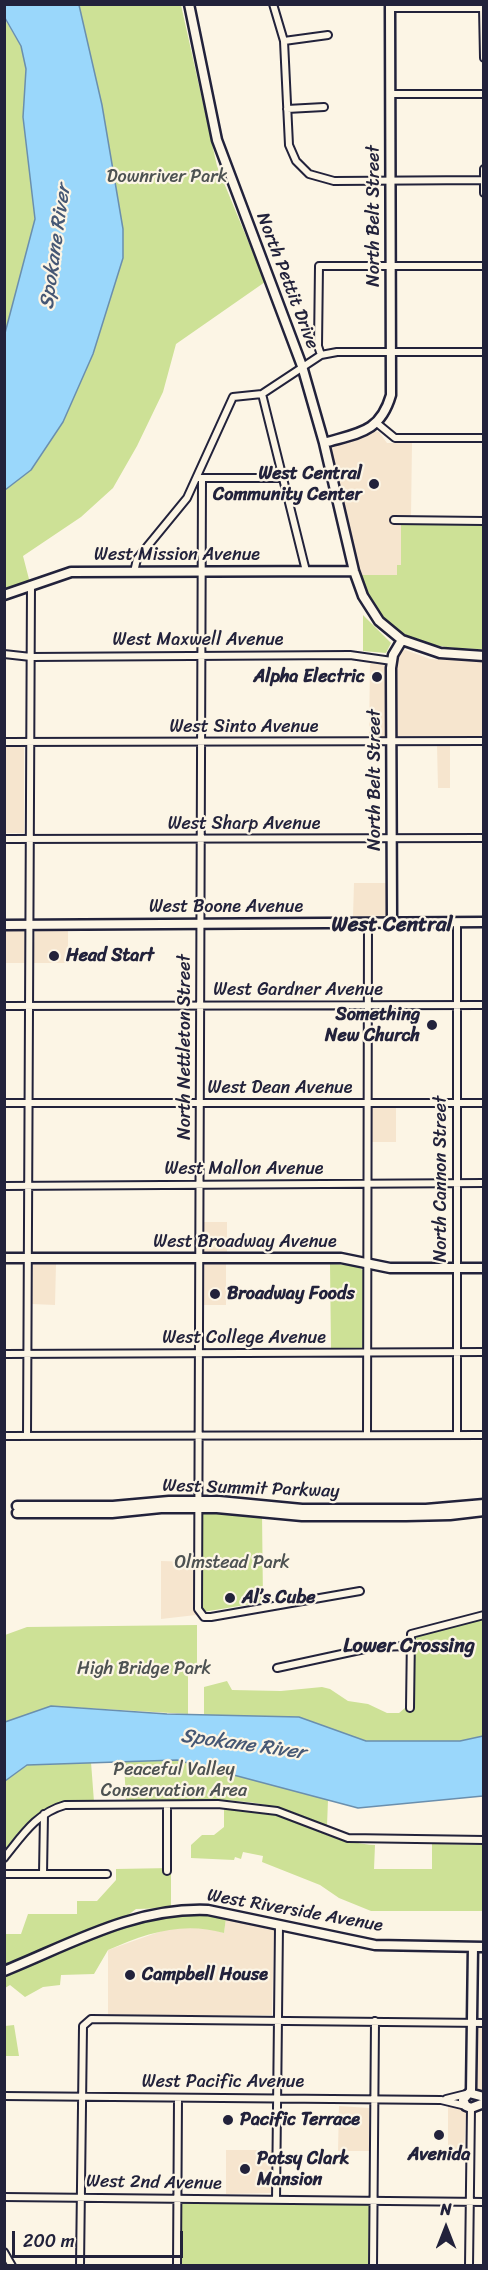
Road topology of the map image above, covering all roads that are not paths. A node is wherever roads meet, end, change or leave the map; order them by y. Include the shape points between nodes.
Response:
1 (189, 4) edge
2 (273, 4) edge
3 (390, 6) edge
4 (483, 7) edge
5 (328, 34) dead end
6 (284, 41) junction
7 (483, 58) edge
8 (390, 94) junction
9 (483, 94) edge
10 (324, 107) dead end
11 (287, 109) junction
12 (483, 169) edge
13 (390, 180) junction
14 (483, 180) edge
15 (483, 193) edge
16 (390, 266) junction
17 (483, 266) edge
18 (391, 352) junction
19 (483, 352) edge
20 (321, 355) junction
21 (302, 366) junction
22 (262, 394) junction
23 (378, 424) junction
24 (483, 438) edge
25 (324, 443) junction
26 (199, 478) junction
27 (283, 478) junction
28 (394, 520) dead end
29 (483, 521) edge
30 (201, 571) junction
31 (306, 571) junction
32 (354, 571) junction
33 (134, 572) junction
34 (31, 585) junction
35 (4, 595) edge
36 (402, 640) junction
37 (4, 654) edge
38 (201, 656) junction
39 (483, 656) edge
40 (31, 657) junction
41 (392, 661) junction
42 (201, 741) junction
43 (483, 741) edge
44 (4, 742) edge
45 (30, 742) junction
46 (392, 742) junction
47 (202, 838) junction
48 (483, 838) edge
49 (392, 839) junction
50 (4, 840) edge
51 (31, 840) junction
52 (483, 922) edge
53 (368, 923) junction
54 (392, 923) junction
55 (457, 923) junction
56 (201, 924) junction
57 (4, 925) edge
58 (30, 925) junction
59 (200, 1005) junction
60 (368, 1005) junction
61 (457, 1005) junction
62 (483, 1005) edge
63 (4, 1006) edge
64 (29, 1006) junction
65 (367, 1102) junction
66 (483, 1102) edge
67 (4, 1103) edge
68 (29, 1103) junction
69 (200, 1103) junction
70 (456, 1103) junction
71 (456, 1183) junction
72 (483, 1183) edge
73 (200, 1184) junction
74 (367, 1184) junction
75 (4, 1186) edge
76 (29, 1186) junction
77 (4, 1258) edge
78 (29, 1258) junction
79 (200, 1258) junction
80 (367, 1263) junction
81 (456, 1268) junction
82 (483, 1268) edge
83 (483, 1352) edge
84 (199, 1353) junction
85 (367, 1353) junction
86 (457, 1353) junction
87 (4, 1354) edge
88 (28, 1354) junction
89 (199, 1435) junction
90 (367, 1435) junction
91 (457, 1435) junction
92 (483, 1435) edge
93 (4, 1436) edge
94 (27, 1436) junction
95 (199, 1504) junction
96 (483, 1504) edge
97 (17, 1510) dead end
98 (483, 1511) edge
99 (406, 1513) junction
100 (360, 1591) dead end
101 (483, 1615) edge
102 (410, 1646) junction
103 (277, 1668) dead end
104 (410, 1708) dead end
105 (167, 1805) junction
106 (44, 1814) junction
107 (483, 1840) edge
108 (4, 1858) edge
109 (167, 1871) dead end
110 (4, 1874) edge
111 (43, 1874) junction
112 (107, 1874) dead end
113 (279, 1926) junction
114 (473, 1947) junction
115 (483, 1947) edge
116 (4, 1971) edge
117 (278, 2020) junction
118 (375, 2021) junction
119 (472, 2023) junction
120 (483, 2023) edge
121 (474, 2095) edge
122 (4, 2096) edge
123 (81, 2097) junction
124 (178, 2098) junction
125 (277, 2099) junction
126 (374, 2099) junction
127 (441, 2100) junction
128 (474, 2106) edge
129 (4, 2197) edge
130 (80, 2198) junction
131 (177, 2199) junction
132 (276, 2200) junction
133 (373, 2201) junction
134 (470, 2202) junction
135 (483, 2202) edge
136 (4, 2252) edge
137 (12, 2265) edge
138 (80, 2265) edge
139 (177, 2265) edge
140 (373, 2265) edge
141 (469, 2265) edge

1 - 21 street, North Pettit Drive via 219,147
2 - 6 street
3 - 4 street
3 - 8 street, North Belt Street
4 - 7 street
5 - 6 street
6 - 11 street
8 - 9 street
8 - 13 street, North Belt Street
10 - 11 street
11 - 13 street via 292,153 309,174 334,181
12 - 14 street
13 - 14 street
13 - 16 street, North Belt Street
14 - 15 street
16 - 17 street
16 - 18 street, North Belt Street
16 - 20 street via 319,266
18 - 19 street
18 - 20 street
18 - 23 street, North Belt Street via 391,396
20 - 21 street
21 - 22 street
21 - 25 street, North Pettit Drive
22 - 26 street via 233,397
22 - 27 street
23 - 24 street via 395,438
23 - 25 street
25 - 32 street, North Pettit Drive
26 - 27 street
26 - 30 street, North Nettleton Street
26 - 33 street via 137,559
27 - 31 street
28 - 29 street
30 - 31 street, West Mission Avenue
30 - 33 street, West Mission Avenue
30 - 38 street, North Nettleton Street
31 - 32 street, West Mission Avenue
32 - 36 street, North Pettit Drive via 371,611
33 - 34 street, West Mission Avenue via 64,573
34 - 35 street, West Mission Avenue
34 - 40 street
36 - 39 street via 433,651
36 - 41 street, North Belt Street
37 - 40 street, West Maxwell Avenue
38 - 40 street, West Maxwell Avenue
38 - 41 street, West Maxwell Avenue via 350,655
38 - 42 street, North Nettleton Street
40 - 45 street
41 - 46 street, North Belt Street
42 - 45 street, West Sinto Avenue
42 - 46 street, West Sinto Avenue
42 - 47 street, North Nettleton Street
43 - 46 street, West Sinto Avenue
44 - 45 street, West Sinto Avenue
45 - 51 street
46 - 49 street, North Belt Street
47 - 49 street, West Sharp Avenue
47 - 51 street, West Sharp Avenue
47 - 56 street, North Nettleton Street
48 - 49 street, West Sharp Avenue
49 - 54 street, North Belt Street
50 - 51 street, West Sharp Avenue
51 - 58 street
52 - 55 street, West Boone Avenue
53 - 54 street, West Boone Avenue
53 - 56 street, West Boone Avenue
53 - 60 street
54 - 55 street, West Boone Avenue
55 - 61 street, North Cannon Street
56 - 58 street, West Boone Avenue
56 - 59 street, North Nettleton Street
57 - 58 street, West Boone Avenue
58 - 64 street
59 - 60 street, West Gardner Avenue
59 - 64 street, West Gardner Avenue
59 - 69 street, North Nettleton Street
60 - 61 street, West Gardner Avenue
60 - 65 street
61 - 62 street, West Gardner Avenue
61 - 70 street, North Cannon Street
63 - 64 street, West Gardner Avenue
64 - 68 street
65 - 69 street, West Dean Avenue
65 - 70 street, West Dean Avenue
65 - 74 street
66 - 70 street, West Dean Avenue
67 - 68 street, West Dean Avenue
68 - 69 street, West Dean Avenue
68 - 76 street
69 - 73 street, North Nettleton Street
70 - 71 street, North Cannon Street
71 - 72 street, West Mallon Avenue
71 - 74 street, West Mallon Avenue
71 - 81 street, North Cannon Street
73 - 74 street, West Mallon Avenue
73 - 76 street, West Mallon Avenue
73 - 79 street, North Nettleton Street
74 - 80 street
75 - 76 street, West Mallon Avenue
76 - 78 street
77 - 78 street, West Broadway Avenue
78 - 79 street, West Broadway Avenue
78 - 88 street
79 - 80 street, West Broadway Avenue via 341,1258
79 - 84 street, North Nettleton Street
80 - 81 street, West Broadway Avenue via 390,1268
80 - 85 street
81 - 82 street, West Broadway Avenue
81 - 86 street, North Cannon Street
83 - 86 street, West College Avenue
84 - 85 street, West College Avenue
84 - 88 street, West College Avenue
84 - 89 street, North Nettleton Street
85 - 86 street, West College Avenue
85 - 90 street
86 - 91 street, North Cannon Street
87 - 88 street, West College Avenue
88 - 94 street
89 - 90 street
89 - 94 street
89 - 95 street, North Nettleton Street
90 - 91 street
91 - 92 street
93 - 94 street
95 - 97 street, West Summit Parkway
95 - 99 street, West Summit Parkway via 330,1513
95 - 100 street, North Nettleton Street via 200,1614 214,1617
96 - 99 street, West Summit Parkway
98 - 99 street, West Summit Parkway via 450,1515
101 - 102 street via 411,1633
102 - 103 street via 374,1647
102 - 104 street
105 - 106 street via 65,1805
105 - 107 street via 218,1804 277,1811 348,1838
105 - 109 street
106 - 108 street
106 - 111 street
110 - 111 street
111 - 112 street
113 - 114 street, West Riverside Avenue via 375,1945
113 - 116 street, West Riverside Avenue via 208,1910 148,1915 124,1921
113 - 117 street
114 - 115 street, West Riverside Avenue
114 - 119 street
117 - 118 street
117 - 123 street via 86,2021
117 - 125 street
118 - 119 street
118 - 126 street
119 - 120 street
119 - 121 street
121 - 127 street, West Pacific Avenue
121 - 128 street via 479,2100
121 - 128 street via 463,2100
122 - 123 street, West Pacific Avenue
123 - 124 street, West Pacific Avenue
123 - 130 street
124 - 125 street, West Pacific Avenue
124 - 131 street
125 - 126 street, West Pacific Avenue
125 - 132 street
126 - 127 street, West Pacific Avenue
126 - 133 street
127 - 128 street, West Pacific Avenue
128 - 134 street
129 - 130 street, West 2nd Avenue
130 - 131 street, West 2nd Avenue
130 - 138 street
131 - 132 street, West 2nd Avenue
131 - 139 street
132 - 133 street, West 2nd Avenue
133 - 134 street, West 2nd Avenue
133 - 140 street
134 - 135 street, West 2nd Avenue
134 - 141 street
136 - 137 street

